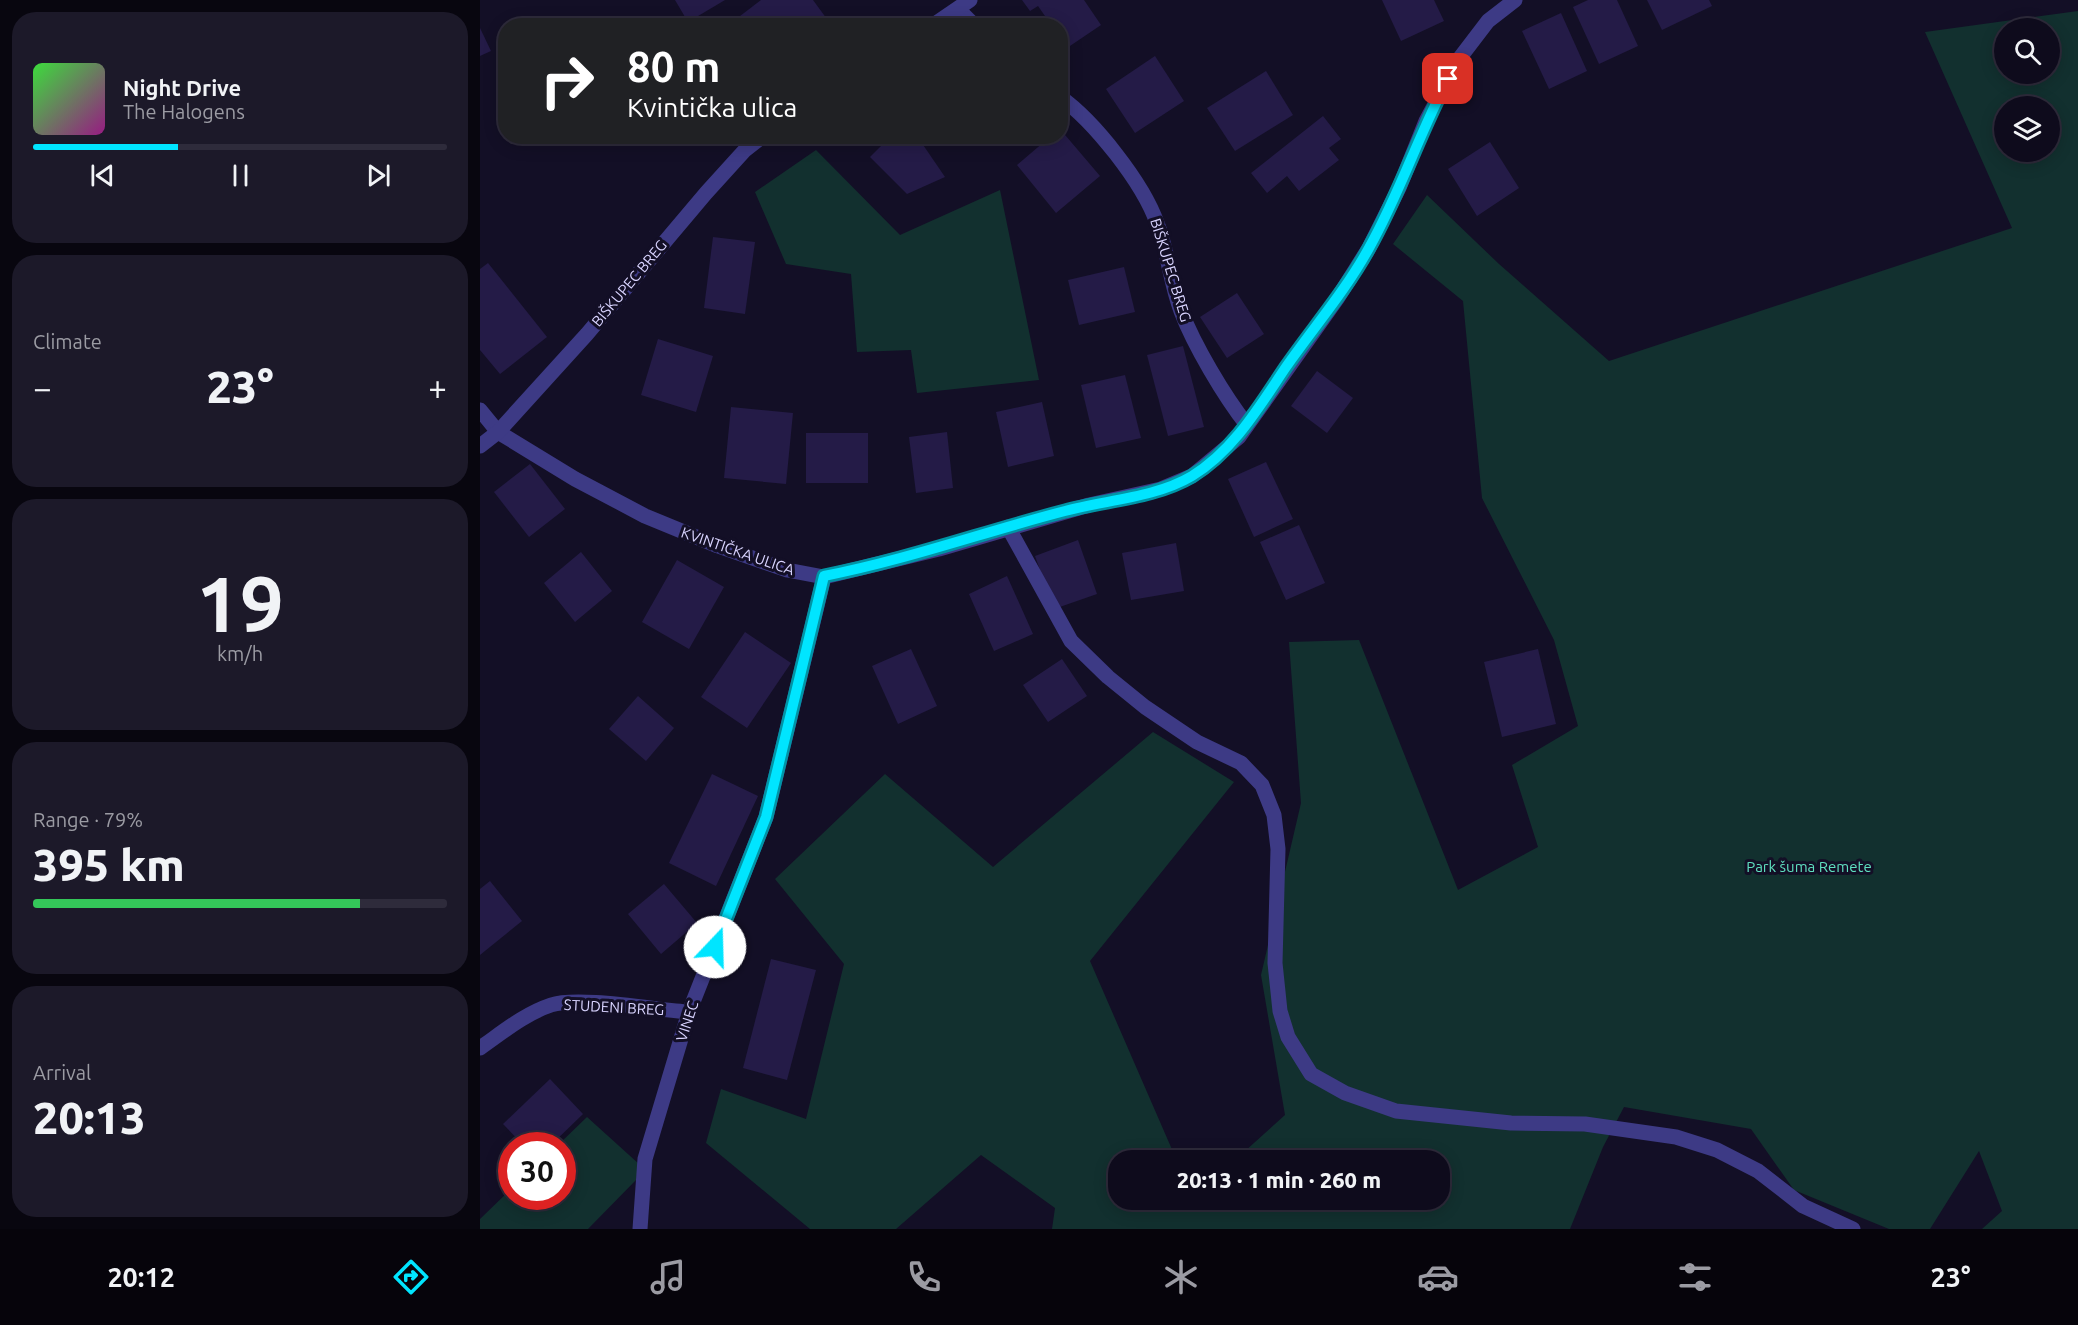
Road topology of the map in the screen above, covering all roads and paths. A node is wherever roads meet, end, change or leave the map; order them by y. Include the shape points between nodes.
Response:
1 (1515, 0) edge
2 (964, 4) edge
3 (944, 18) edge
4 (971, 18) edge
5 (1068, 104) edge
6 (753, 144) edge
7 (480, 410) edge
8 (1247, 425) junction
9 (498, 432) junction
10 (480, 446) edge
11 (1008, 527) junction
12 (824, 576) junction
13 (689, 1012) junction
14 (480, 1048) edge
15 (640, 1229) edge
16 (1853, 1229) edge

1 - 8 street, KVINTIČKA ULICA via 1488,21 1459,58 1369,248
2 - 3 street
2 - 4 street
5 - 8 street, BIŠKUPEC BREG via 1090,124 1148,201 1181,312 1234,409
6 - 9 street, BIŠKUPEC BREG via 685,216 587,334
7 - 9 street, KVINTIČKA ULICA
8 - 11 street, KVINTIČKA ULICA via 1192,476 1161,489
9 - 10 street, BIŠKUPEC BREG
9 - 12 street, KVINTIČKA ULICA via 645,516 787,570
11 - 12 street, KVINTIČKA ULICA via 939,549
11 - 16 street via 1071,641 1145,707 1197,742 1240,763 1262,785 1274,815 1278,849 1275,963 1280,1011 1288,1037 1311,1074 1345,1093 1396,1110 1511,1123 1585,1124 1676,1137 1717,1150 1758,1171 1803,1206
12 - 13 street, VINEC via 766,817
13 - 14 street, STUDENI BREG via 580,1002 553,1004 523,1017
13 - 15 street, VINEC via 645,1159

